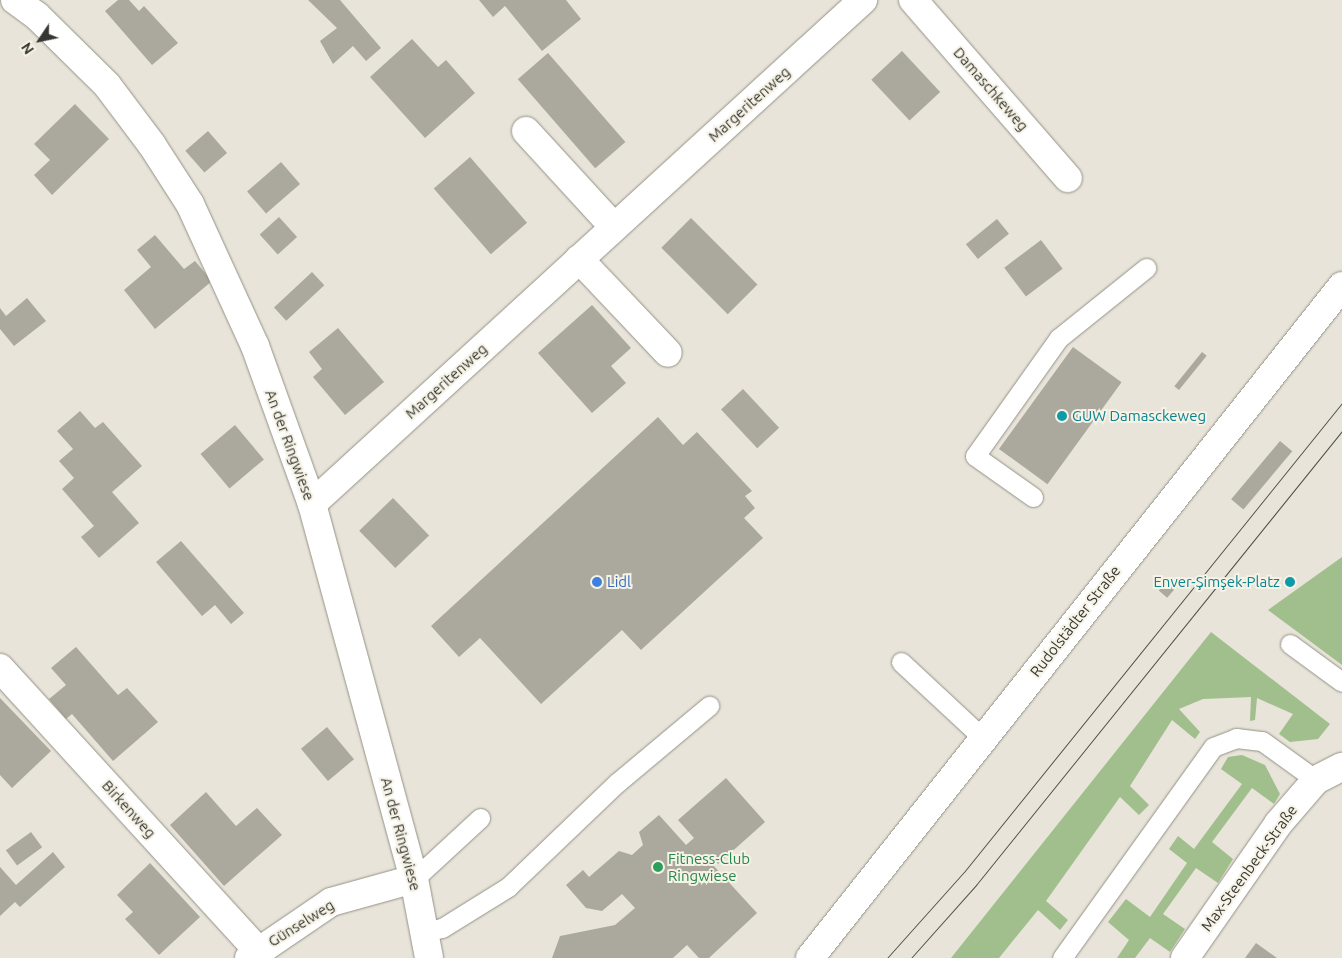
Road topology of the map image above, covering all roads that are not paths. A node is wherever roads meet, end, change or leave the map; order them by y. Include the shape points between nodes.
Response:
1 (15, 0) edge
2 (863, 0) edge
3 (913, 0) edge
4 (526, 131) dead end
5 (1068, 178) dead end
6 (614, 227) junction
7 (580, 259) junction
8 (1146, 268) dead end
9 (1342, 286) edge
10 (668, 353) dead end
11 (1033, 497) dead end
12 (312, 504) junction
13 (1290, 644) dead end
14 (901, 662) dead end
15 (0, 668) edge
16 (1342, 682) edge
17 (709, 706) dead end
18 (984, 739) junction
19 (1342, 767) edge
20 (1316, 780) junction
21 (480, 818) dead end
22 (414, 879) junction
23 (426, 945) edge
24 (253, 954) edge
25 (810, 958) edge
26 (1062, 958) edge
27 (1185, 958) edge

1 - 12 street, An der Ringwiese via 37,16 107,85 190,204 255,346
2 - 6 street, Margeritenweg
3 - 5 street, Damaschkeweg
4 - 6 street
6 - 7 street, Margeritenweg
7 - 10 street
7 - 12 street, Margeritenweg
8 - 11 lane via 1059,338 975,456
9 - 18 street, Rudolstädter Straße
12 - 22 street, An der Ringwiese
13 - 16 lane
14 - 18 lane
15 - 24 street, Birkenweg
17 - 23 lane via 618,782 508,888 442,928
18 - 25 street, Rudolstädter Straße
19 - 20 street, Max-Steenbeck-Straße
20 - 26 lane via 1262,741 1236,738 1213,747
20 - 27 street, Max-Steenbeck-Straße via 1278,824
21 - 22 lane
22 - 23 street, An der Ringwiese
22 - 24 street, Günselweg via 331,902

